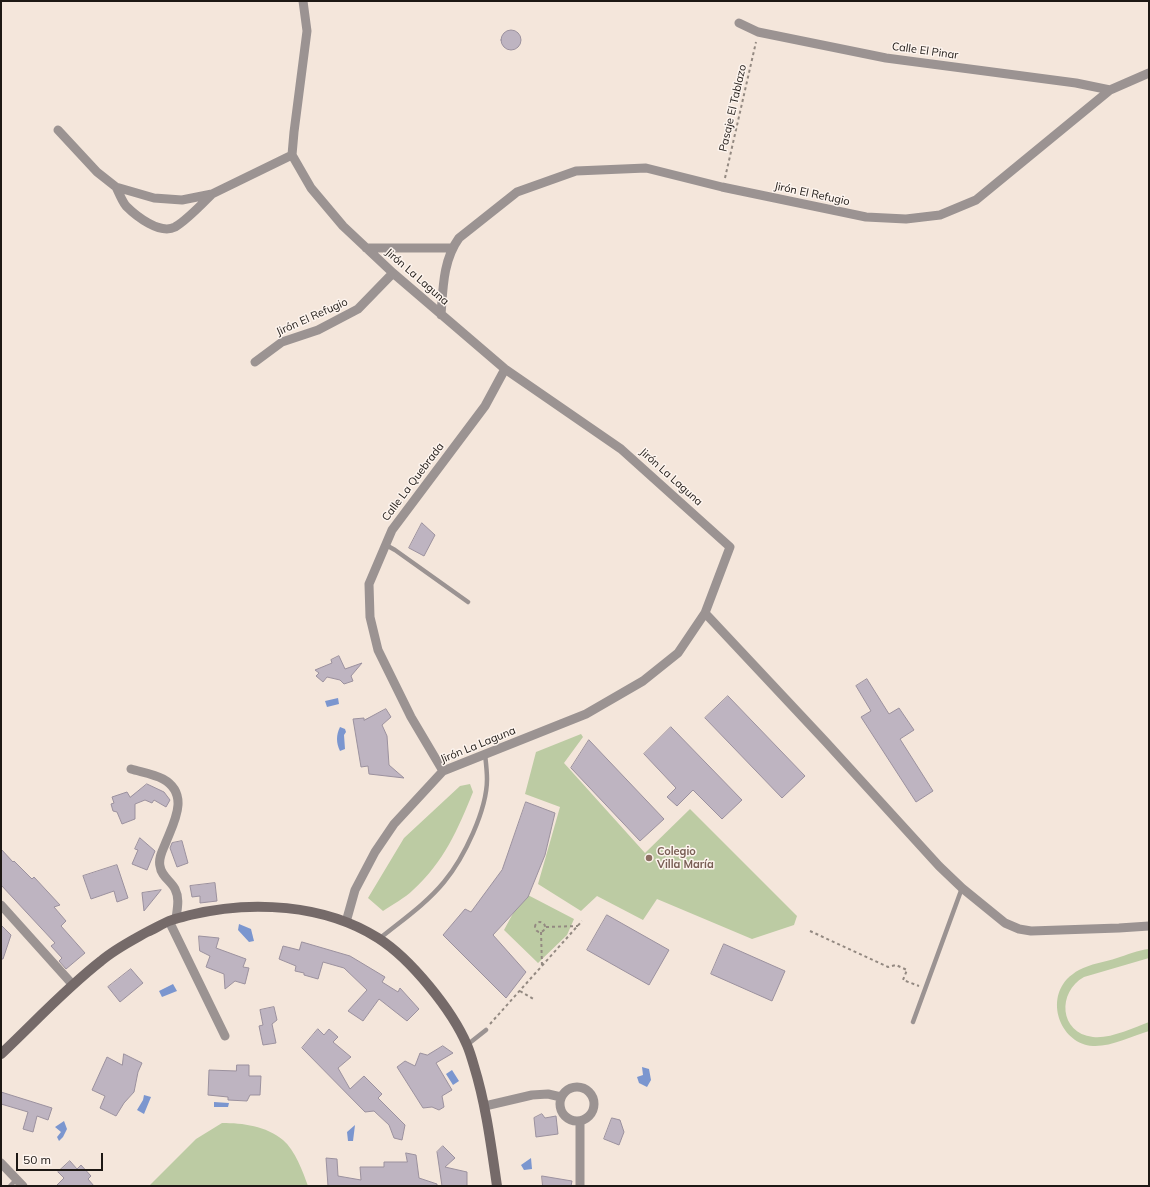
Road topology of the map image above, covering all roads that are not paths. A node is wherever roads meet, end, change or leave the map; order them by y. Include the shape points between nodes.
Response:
1 (303, 1) edge
2 (739, 22) dead end
3 (1149, 73) edge
4 (1110, 90) junction
5 (58, 130) dead end
6 (292, 155) junction
7 (116, 187) junction
8 (212, 194) junction
9 (366, 248) junction
10 (452, 248) junction
11 (393, 273) junction
12 (441, 315) junction
13 (255, 362) dead end
14 (505, 369) junction
15 (386, 545) junction
16 (468, 602) dead end
17 (705, 613) junction
18 (485, 754) junction
19 (131, 769) dead end
20 (443, 771) junction
21 (962, 888) junction
22 (1, 905) edge
23 (172, 920) junction
24 (346, 922) junction
25 (1149, 926) edge
26 (379, 939) junction
27 (73, 985) junction
28 (913, 1022) dead end
29 (486, 1029) road end
30 (225, 1036) dead end
31 (467, 1045) junction
32 (1, 1054) edge
33 (561, 1097) junction
34 (485, 1106) junction
35 (580, 1121) junction
36 (1, 1163) edge
37 (16, 1179) junction
38 (10, 1186) edge
39 (23, 1186) edge
40 (497, 1186) edge
41 (580, 1186) edge

1 - 6 street via 307,31
2 - 4 street, Calle El Pinar via 758,32 886,58 1076,83
3 - 4 street, Jirón El Refugio
4 - 10 street, Jirón El Refugio via 976,200 940,215 906,219 866,217 722,187 646,168 576,171 517,192 459,238
5 - 7 street via 97,172
6 - 8 street
6 - 9 street, Jirón La Laguna via 311,188
7 - 8 street via 154,198 182,200
7 - 8 street via 126,205 138,216 157,227 165,228 174,227
9 - 10 street
9 - 11 street, Jirón La Laguna
10 - 12 street, Jirón El Refugio via 443,284
11 - 12 street, Jirón La Laguna
11 - 13 street, Jirón El Refugio via 358,309 318,330 282,342
12 - 14 street, Jirón La Laguna
14 - 15 street, Calle La Quebrada via 485,406 392,530
14 - 17 street, Jirón La Laguna via 621,449 730,547
15 - 16 lane
15 - 20 street, Calle La Quebrada via 369,584 370,617 378,650 411,717
17 - 18 street, Jirón La Laguna via 678,653 643,681 586,714
17 - 21 street
18 - 20 street, Jirón La Laguna
18 - 26 lane via 487,780 483,807 462,854 444,882
19 - 23 street via 163,779 174,789 178,798 175,824 160,859 160,867 175,888 179,902
20 - 24 street, Jirón La Laguna via 394,824 375,852 355,890
21 - 25 street via 1006,923 1019,929 1031,931
21 - 28 lane
22 - 27 street
23 - 24 street via 210,910 275,907 304,911
23 - 27 street via 127,943 101,960
23 - 30 street
24 - 26 street
26 - 31 street via 404,960 430,988 448,1012
27 - 32 street
29 - 31 lane
31 - 34 street
33 - 34 street via 548,1094 532,1095
33 - 35 street via 559,1102 562,1113 570,1120
33 - 35 street via 574,1087 586,1089 590,1093 593,1098 593,1110
34 - 40 street
35 - 41 street
36 - 37 street
37 - 38 lane
37 - 39 street

